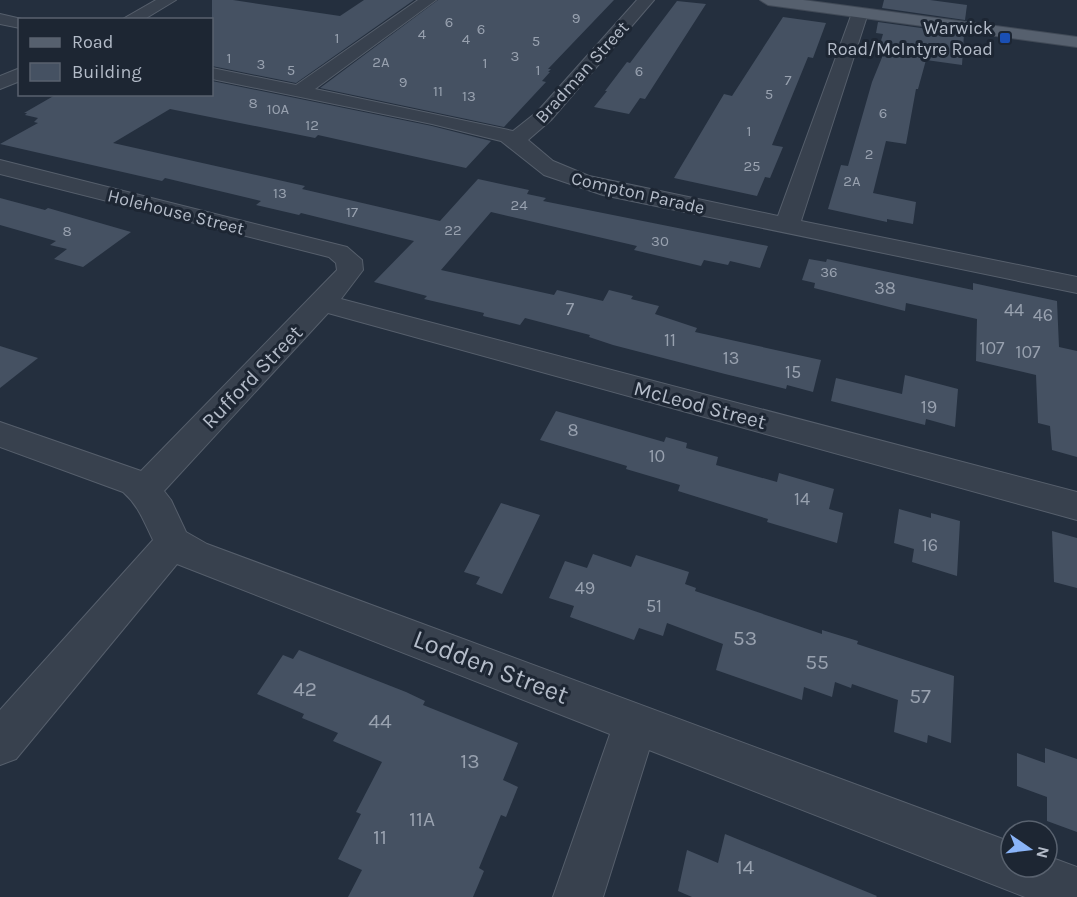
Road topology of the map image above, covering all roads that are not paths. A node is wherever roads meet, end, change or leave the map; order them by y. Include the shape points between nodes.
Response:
1 (168, 0) edge
2 (428, 0) edge
3 (646, 0) edge
4 (768, 0) edge
5 (864, 8) edge
6 (133, 18) edge
7 (0, 19) edge
8 (18, 23) edge
9 (1077, 42) edge
10 (18, 74) edge
11 (213, 74) edge
12 (0, 83) edge
13 (300, 91) junction
14 (515, 139) junction
15 (0, 167) edge
16 (787, 225) junction
17 (349, 260) joint
18 (1077, 285) edge
19 (323, 303) junction
20 (0, 434) edge
21 (144, 490) junction
22 (1077, 507) edge
23 (173, 543) junction
24 (636, 723) junction
25 (0, 743) edge
26 (999, 862) edge
27 (1043, 879) edge
28 (1077, 892) edge
29 (578, 897) edge

1 - 6 street
2 - 13 street
3 - 14 street, Bradman Street via 544,116
4 - 5 main road
5 - 9 main road
5 - 16 street
7 - 8 street
10 - 12 street
11 - 13 street, Compton Parade
13 - 14 street, Compton Parade via 467,125
14 - 16 street, Compton Parade via 544,165 585,183
15 - 17 street, Holehouse Street via 338,252
16 - 18 street, Compton Parade
17 - 19 street, Rufford Street via 348,275
19 - 21 street, Rufford Street
19 - 22 street, McLeod Street
20 - 21 street via 122,477
21 - 23 street via 159,510
23 - 24 street, Lodden Street via 194,555
23 - 25 street
24 - 26 street, Lodden Street
24 - 29 street
27 - 28 street, Lodden Street

